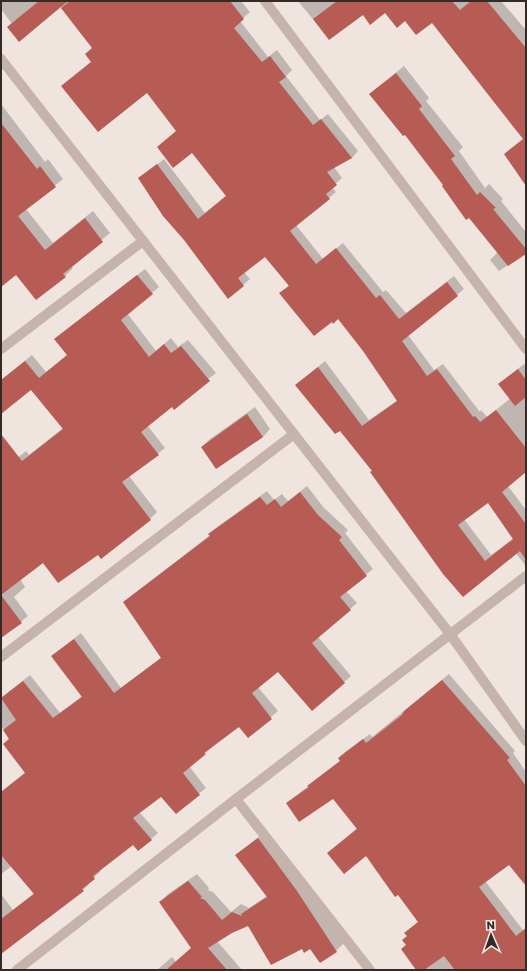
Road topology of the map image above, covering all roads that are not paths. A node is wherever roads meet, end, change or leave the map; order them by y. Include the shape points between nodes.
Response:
1 (265, 1) edge
2 (1, 60) edge
3 (143, 241) junction
4 (1, 349) edge
5 (526, 350) edge
6 (294, 434) junction
7 (526, 576) edge
8 (450, 634) junction
9 (1, 657) edge
10 (526, 741) edge
11 (236, 798) junction
12 (17, 970) edge
13 (370, 970) edge

1 - 5 street
2 - 3 street
3 - 4 street
3 - 6 street
6 - 8 street
6 - 9 street
7 - 8 street
8 - 10 street
8 - 11 street
11 - 12 street
11 - 13 street

